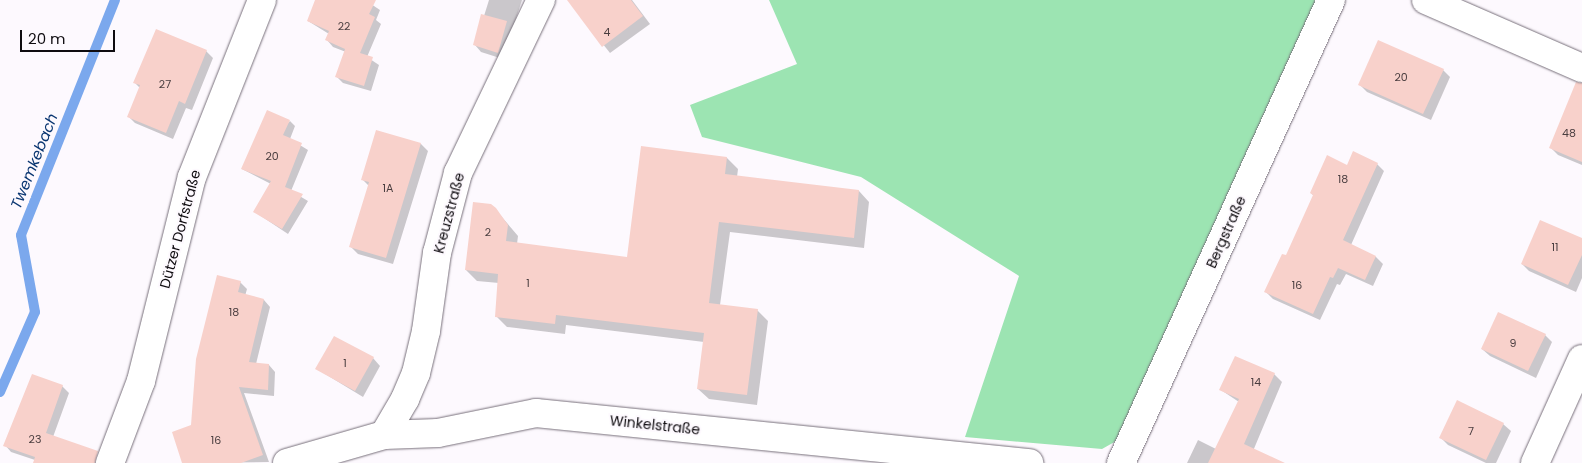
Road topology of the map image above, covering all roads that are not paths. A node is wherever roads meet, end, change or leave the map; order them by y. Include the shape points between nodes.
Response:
1 (262, 0) edge
2 (542, 0) edge
3 (1331, 0) edge
4 (1426, 0) edge
5 (1582, 68) edge
6 (1582, 358) edge
7 (384, 434) junction
8 (110, 463) edge
9 (287, 463) edge
10 (1029, 463) edge
11 (1121, 463) edge
12 (1535, 463) edge

1 - 8 street, Dützer Dorfstraße via 192,177 141,380
2 - 7 street, Kreuzstraße via 458,172 437,253 426,331 416,373
3 - 11 street, Bergstraße
4 - 5 street
6 - 12 street
7 - 9 street, Winkelstraße
7 - 10 street, Winkelstraße via 438,433 536,413

